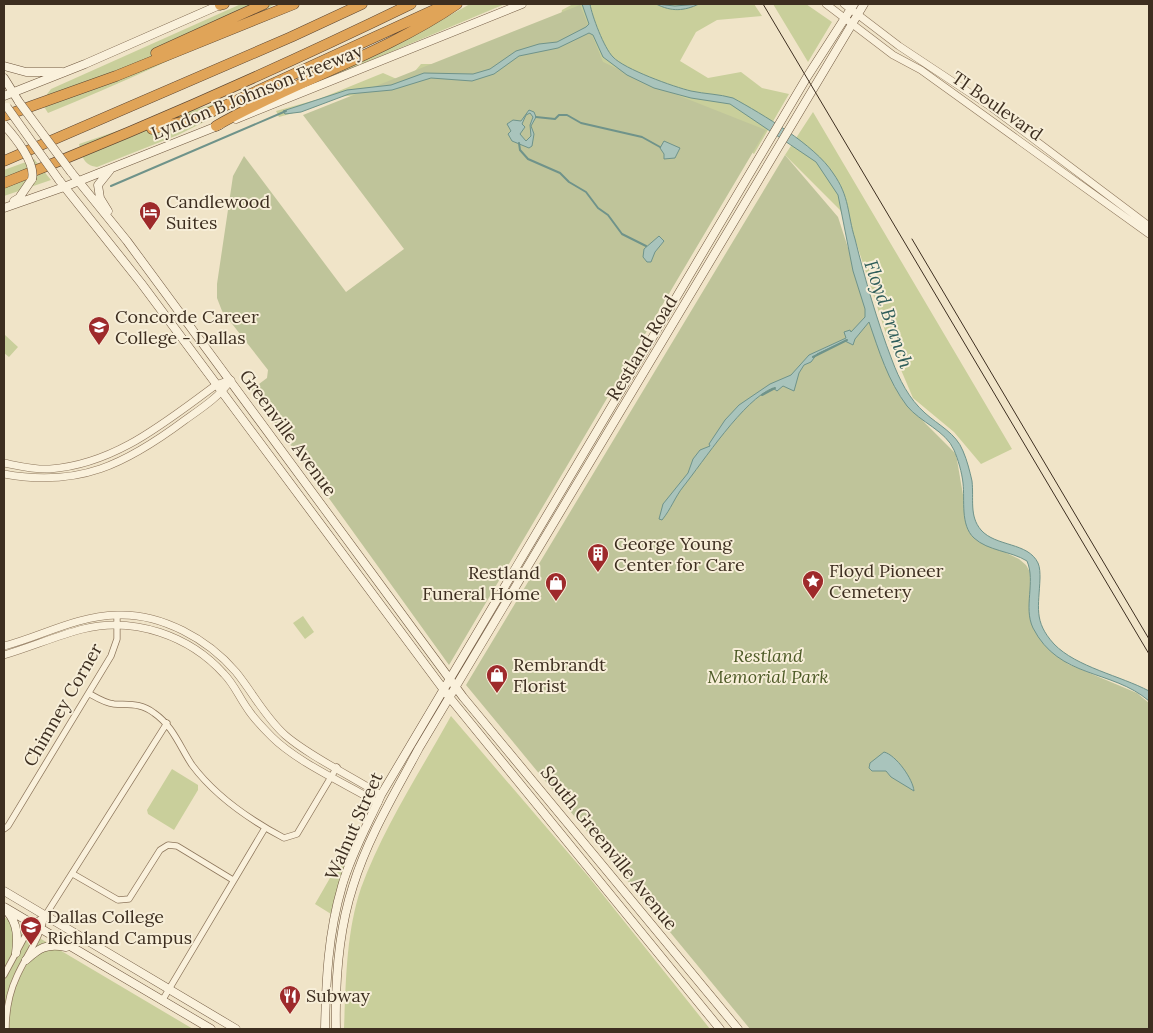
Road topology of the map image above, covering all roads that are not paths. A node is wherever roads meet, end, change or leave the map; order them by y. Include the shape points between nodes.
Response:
1 (222, 4) edge
2 (264, 4) edge
3 (294, 4) edge
4 (362, 4) edge
5 (411, 4) edge
6 (448, 4) edge
7 (457, 4) edge
8 (522, 4) edge
9 (826, 4) edge
10 (864, 4) edge
11 (850, 5) edge
12 (858, 14) junction
13 (844, 18) junction
14 (852, 23) junction
15 (4, 66) edge
16 (66, 72) junction
17 (4, 78) edge
18 (12, 93) junction
19 (4, 96) edge
20 (52, 99) junction
21 (794, 100) junction
22 (803, 105) junction
23 (5, 109) edge
24 (4, 125) edge
25 (216, 126) junction
26 (129, 134) junction
27 (1045, 147) junction
28 (1040, 155) junction
29 (4, 161) edge
30 (115, 166) junction
31 (78, 180) junction
32 (4, 183) edge
33 (64, 187) junction
34 (4, 207) edge
35 (112, 223) junction
36 (1149, 226) edge
37 (1149, 234) edge
38 (168, 295) junction
39 (156, 304) junction
40 (231, 380) junction
41 (216, 384) junction
42 (222, 392) junction
43 (120, 451) junction
44 (124, 461) junction
45 (4, 463) edge
46 (4, 474) edge
47 (329, 514) junction
48 (319, 522) junction
49 (117, 614) junction
50 (118, 624) junction
51 (4, 646) edge
52 (4, 655) edge
53 (450, 678) junction
54 (456, 687) junction
55 (443, 689) junction
56 (90, 694) junction
57 (450, 698) junction
58 (166, 723) junction
59 (488, 727) junction
60 (480, 735) junction
61 (522, 765) junction
62 (337, 767) junction
63 (511, 773) junction
64 (332, 776) junction
65 (381, 795) junction
66 (378, 803) junction
67 (265, 828) junction
68 (4, 829) edge
69 (73, 874) junction
70 (233, 880) junction
71 (4, 891) edge
72 (4, 908) edge
73 (45, 916) junction
74 (32, 925) junction
75 (42, 931) junction
76 (331, 933) junction
77 (342, 934) junction
78 (73, 950) junction
79 (16, 953) junction
80 (26, 960) junction
81 (4, 975) edge
82 (169, 988) junction
83 (162, 1000) junction
84 (6, 1020) junction
85 (6, 1029) edge
86 (11, 1029) edge
87 (211, 1029) edge
88 (236, 1029) edge
89 (325, 1029) edge
90 (336, 1029) edge
91 (720, 1029) edge
92 (738, 1029) edge

1 - 16 main road
2 - 20 highway
3 - 20 highway
4 - 29 highway
5 - 26 highway, Lyndon B Johnson Freeway
6 - 26 highway via 198,118
7 - 25 highway via 405,35 254,104
8 - 25 main road, Lyndon B Johnson Freeway
9 - 13 street, TI Boulevard
10 - 12 main road, Restland Road
11 - 12 street, TI Boulevard
11 - 13 main road, Restland Road
12 - 14 main road, Restland Road
12 - 27 street, TI Boulevard
13 - 14 street, TI Boulevard
13 - 21 main road, Restland Road
14 - 22 main road, Restland Road
14 - 28 street, TI Boulevard
15 - 16 main road via 26,72
16 - 18 main road
17 - 18 main road, Greenville Avenue
18 - 19 main road
18 - 31 main road, Greenville Avenue, bridge
20 - 23 highway
21 - 22 main road
21 - 53 main road, Restland Road
22 - 54 main road, Restland Road
23 - 33 main road, Greenville Avenue, bridge
24 - 34 main road, bridge via 34,173 19,198
25 - 30 main road, Lyndon B Johnson Freeway
26 - 32 highway
27 - 28 street
27 - 36 street, TI Boulevard
28 - 37 street, TI Boulevard
30 - 31 main road, Lyndon B Johnson Freeway
30 - 35 main road via 104,175 98,186
31 - 33 main road, Lyndon B Johnson Freeway
31 - 35 main road, Greenville Avenue
33 - 34 main road, Lyndon B Johnson Freeway
33 - 39 main road, Greenville Avenue
35 - 38 main road, Greenville Avenue
38 - 39 main road
38 - 40 main road, Greenville Avenue
39 - 41 main road, Greenville Avenue
40 - 41 street
40 - 42 street
40 - 47 main road, Greenville Avenue
41 - 42 main road, Greenville Avenue
41 - 43 street
42 - 44 street via 146,449
42 - 48 main road, Greenville Avenue
43 - 44 street
43 - 45 street via 82,465 48,469
44 - 46 street via 77,476 39,479
47 - 48 main road
47 - 53 main road, Greenville Avenue
48 - 55 main road, Greenville Avenue
49 - 50 street, Chimney Corner
49 - 51 street via 76,620
49 - 62 street via 170,626 207,644 236,673 279,730
50 - 52 street via 83,629
50 - 56 street, Chimney Corner via 115,647
50 - 64 street via 156,630 200,650 224,674 248,710 270,735 292,753
53 - 54 main road, Greenville Avenue
53 - 55 main road, Walnut Street
54 - 57 main road, Walnut Street
54 - 59 main road, South Greenville Avenue
55 - 57 main road, Greenville Avenue
55 - 65 main road, Walnut Street
56 - 58 street via 114,704 140,705
56 - 68 street, Chimney Corner
57 - 60 main road, South Greenville Avenue
57 - 77 main road, Walnut Street via 419,748 373,835 352,886
58 - 67 street via 192,765 244,814
58 - 69 street
59 - 60 main road
59 - 61 main road, South Greenville Avenue
60 - 63 main road, South Greenville Avenue
61 - 63 main road
61 - 92 main road, South Greenville Avenue
62 - 64 street
62 - 65 street
63 - 91 main road, South Greenville Avenue
64 - 66 street
64 - 67 street via 295,836 284,838
65 - 66 main road, Walnut Street
66 - 76 main road, Walnut Street via 342,884
67 - 70 street
69 - 70 street via 124,901 160,850 168,845 177,846
69 - 73 street
70 - 82 street
71 - 73 main road
72 - 74 main road
72 - 79 main road via 16,925
73 - 74 street
73 - 75 street
73 - 82 main road
74 - 75 main road
74 - 79 street
75 - 78 main road
75 - 80 street
76 - 77 main road
76 - 89 main road, Walnut Street via 326,970
77 - 90 main road, Walnut Street via 336,975
78 - 80 main road via 60,946 39,947
78 - 83 main road
79 - 81 street
80 - 84 street via 13,985
82 - 83 street
82 - 88 main road
83 - 87 main road
84 - 85 street
84 - 86 street

